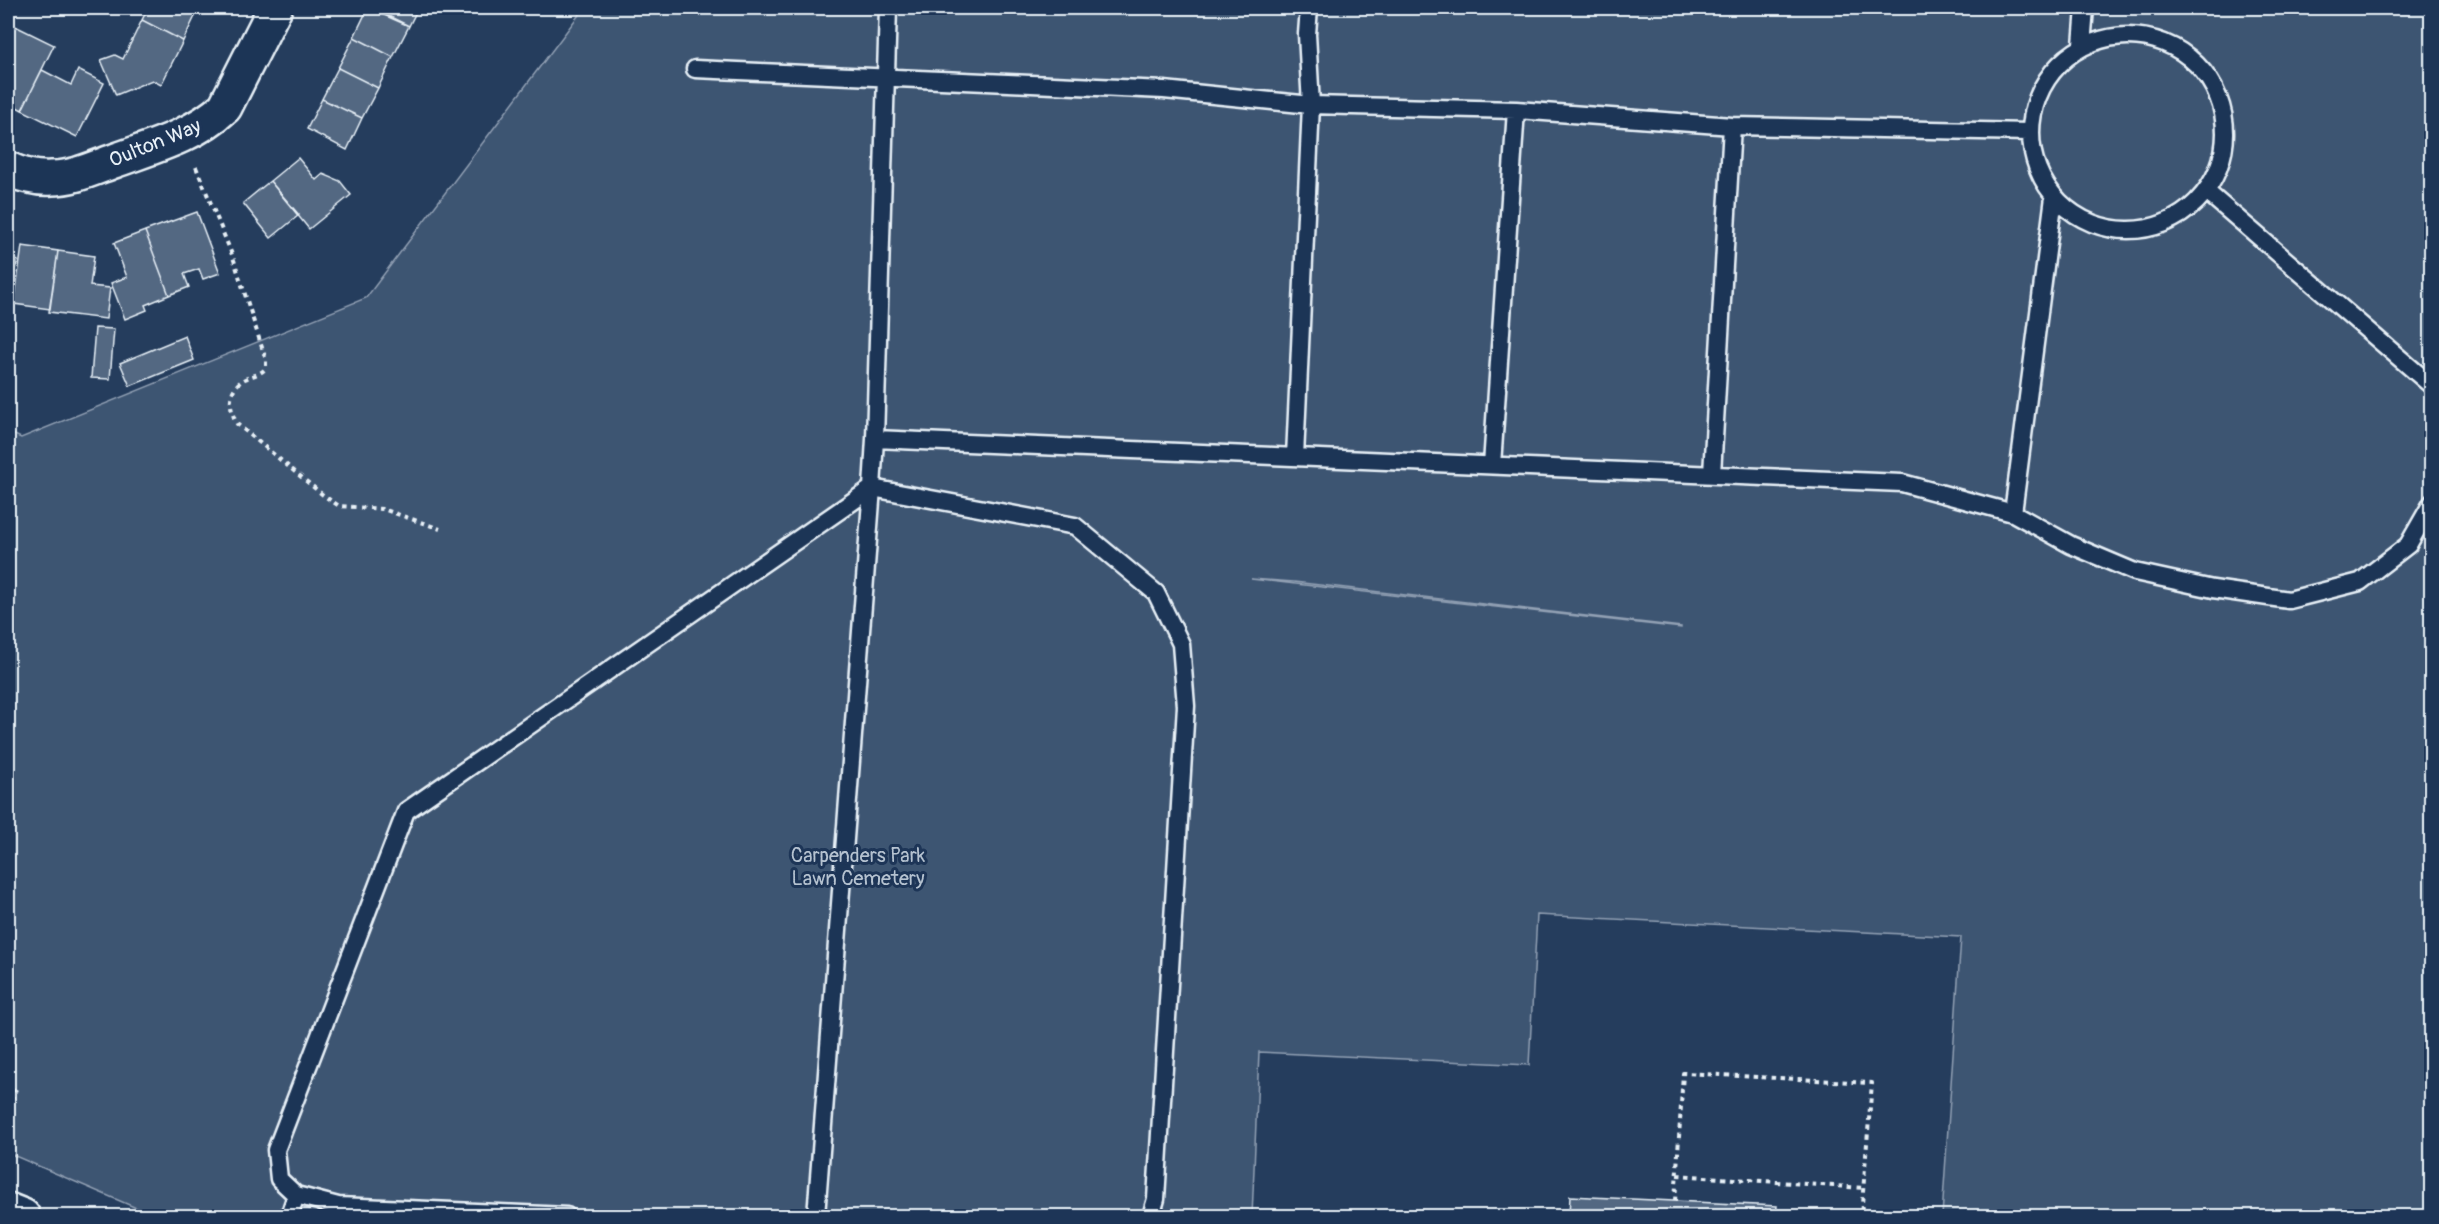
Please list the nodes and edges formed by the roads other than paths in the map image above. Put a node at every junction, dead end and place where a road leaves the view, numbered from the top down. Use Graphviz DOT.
graph roads {
  1 [pos="275,8"];
  2 [pos="888,8"];
  3 [pos="1309,8"];
  4 [pos="2085,8"];
  5 [pos="2082,45"];
  6 [pos="695,69"];
  7 [pos="884,78"];
  8 [pos="1311,105"];
  9 [pos="1516,110"];
  10 [pos="1732,126"];
  11 [pos="2029,132"];
  12 [pos="8,169"];
  13 [pos="2207,192"];
  14 [pos="2054,197"];
  15 [pos="2432,387"];
  16 [pos="875,439"];
  17 [pos="1294,457"];
  18 [pos="1492,465"];
  19 [pos="1712,474"];
  20 [pos="872,489"];
  21 [pos="2432,503"];
  22 [pos="2013,513"];
  23 [pos="296,1195"];
  24 [pos="8,1210"];
  25 [pos="22,1216"];
  26 [pos="289,1216"];
  27 [pos="567,1216"];
  28 [pos="816,1216"];
  29 [pos="1152,1216"];
  1 -- 12 [label="street, Oulton Way"];
  2 -- 7 [label="lane"];
  3 -- 8 [label="lane"];
  4 -- 5 [label="lane"];
  5 -- 11 [label="lane"];
  5 -- 13 [label="lane"];
  6 -- 7 [label="lane"];
  7 -- 8 [label="lane"];
  7 -- 16 [label="lane"];
  8 -- 9 [label="lane"];
  8 -- 17 [label="lane"];
  9 -- 10 [label="lane"];
  9 -- 18 [label="lane"];
  10 -- 11 [label="lane"];
  10 -- 19 [label="lane"];
  11 -- 14 [label="lane"];
  13 -- 14 [label="lane"];
  13 -- 15 [label="lane"];
  14 -- 22 [label="lane"];
  16 -- 17 [label="lane"];
  16 -- 20 [label="lane"];
  17 -- 18 [label="lane"];
  18 -- 19 [label="lane"];
  19 -- 22 [label="lane"];
  20 -- 23 [label="lane"];
  20 -- 28 [label="lane"];
  20 -- 29 [label="lane"];
  21 -- 22 [label="lane"];
  23 -- 26 [label="lane"];
  23 -- 27 [label="lane"];
  24 -- 25 [label="street"];
}
